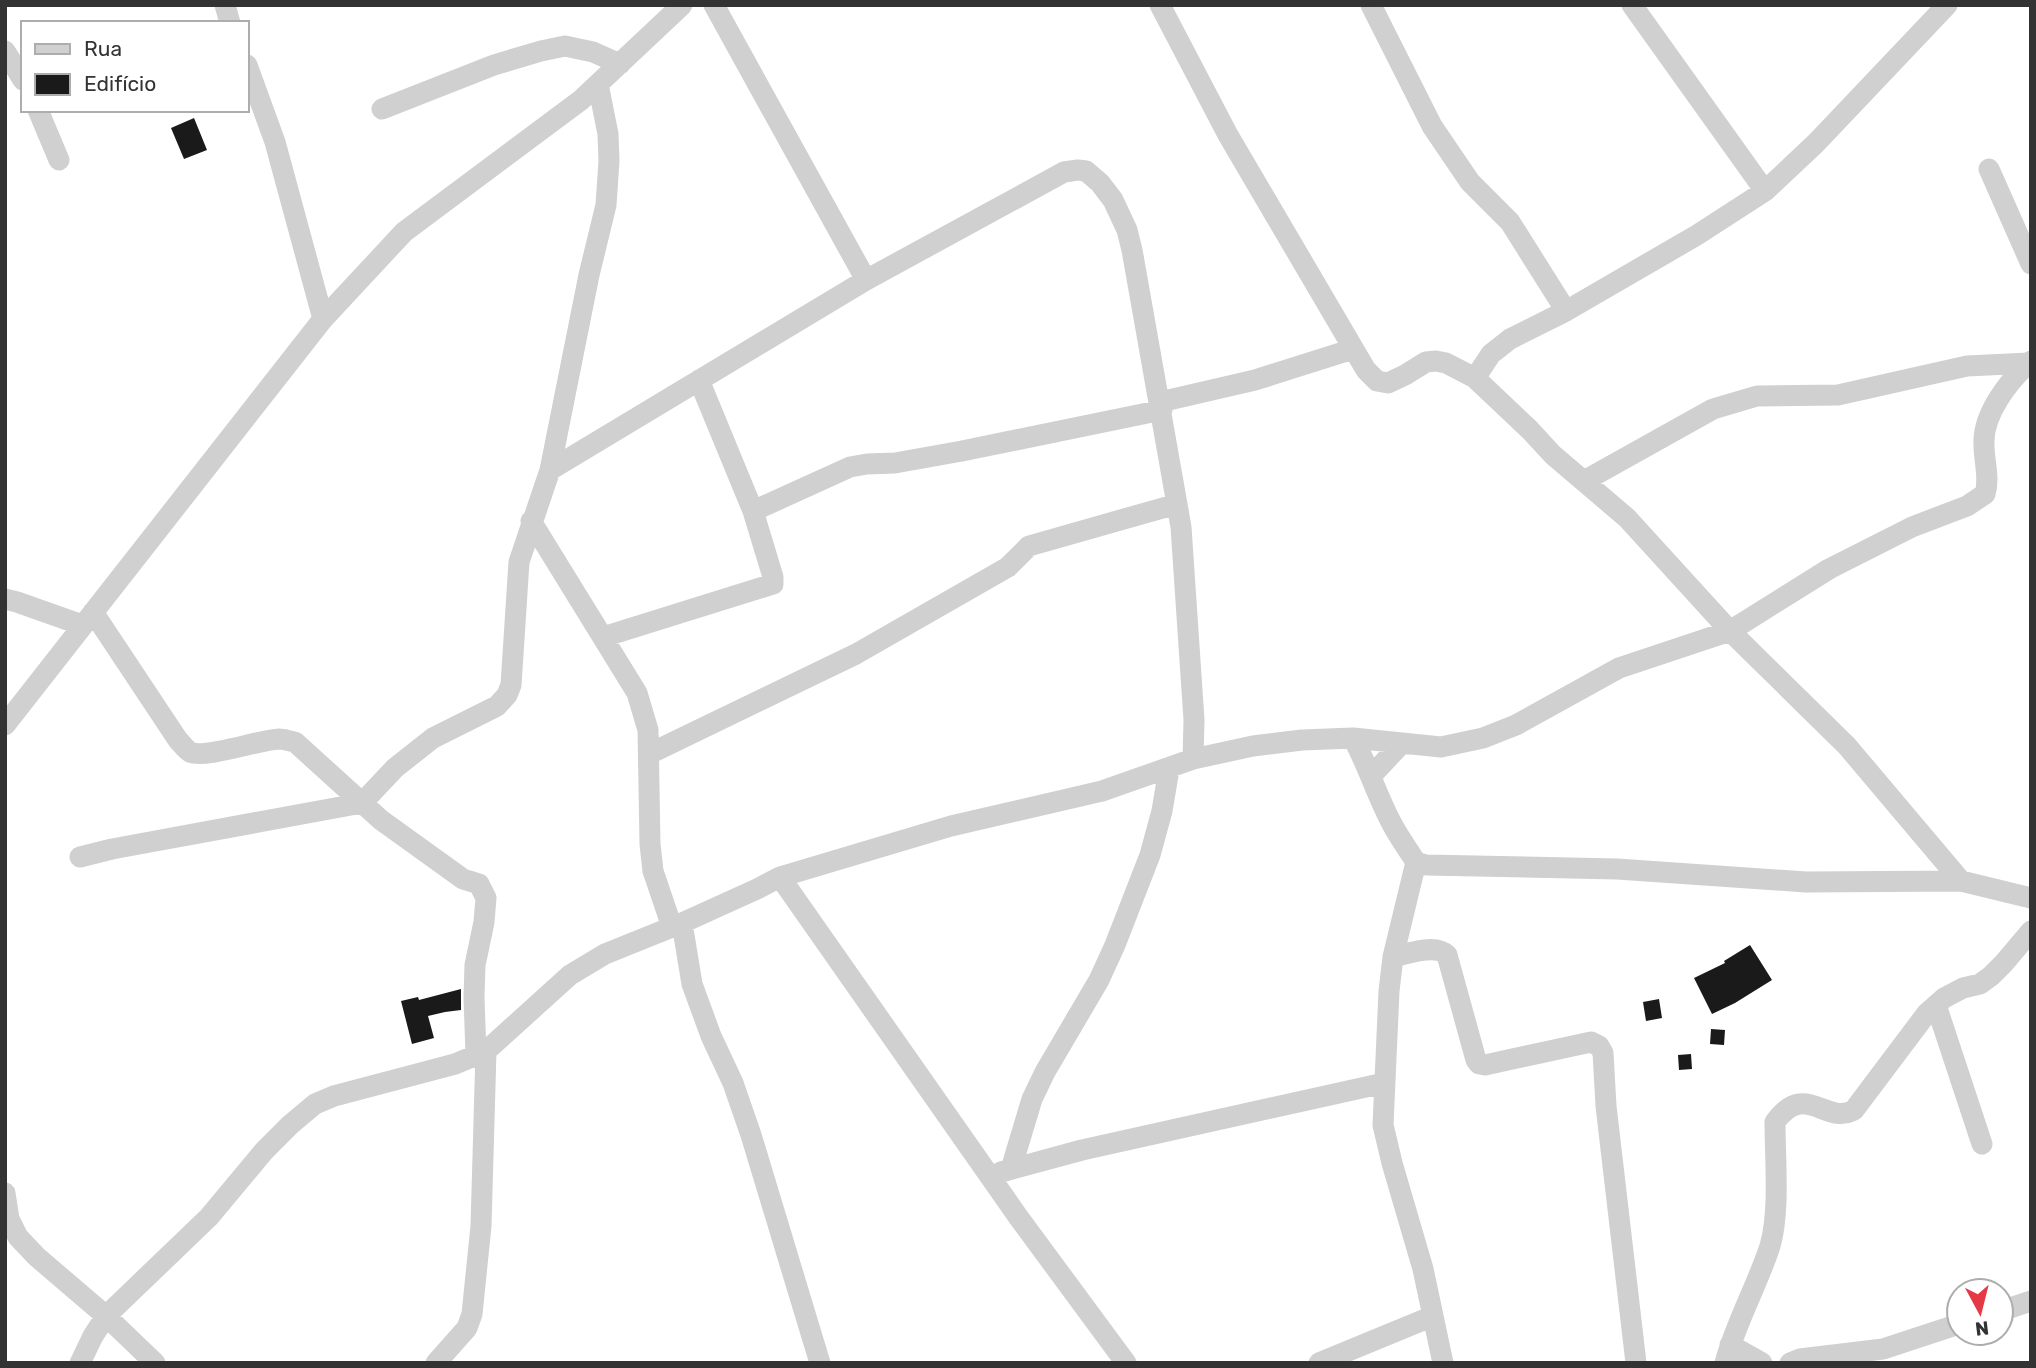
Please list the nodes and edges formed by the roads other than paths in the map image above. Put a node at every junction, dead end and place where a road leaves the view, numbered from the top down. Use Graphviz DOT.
graph roads {
  1 [pos="682,5"];
  2 [pos="714,5"];
  3 [pos="1160,5"];
  4 [pos="1371,5"];
  5 [pos="1632,5"];
  6 [pos="1947,5"];
  7 [pos="5,51"];
  8 [pos="620,64"];
  9 [pos="248,68"];
  10 [pos="21,77"];
  11 [pos="598,84"];
  12 [pos="382,109"];
  13 [pos="39,112"];
  14 [pos="59,160"];
  15 [pos="1989,169"];
  16 [pos="1765,191"];
  17 [pos="2031,264"];
  18 [pos="866,280"];
  19 [pos="1566,312"];
  20 [pos="323,318"];
  21 [pos="1353,349"];
  22 [pos="2030,362"];
  23 [pos="1475,378"];
  24 [pos="699,380"];
  25 [pos="1161,406"];
  26 [pos="550,470"];
  27 [pos="1584,481"];
  28 [pos="1177,504"];
  29 [pos="753,511"];
  30 [pos="531,521"];
  31 [pos="5,599"];
  32 [pos="54,615"];
  33 [pos="87,619"];
  34 [pos="1730,631"];
  35 [pos="603,637"];
  36 [pos="68,644"];
  37 [pos="5,725"];
  38 [pos="1353,738"];
  39 [pos="1402,743"];
  40 [pos="649,754"];
  41 [pos="1193,759"];
  42 [pos="1169,769"];
  43 [pos="1372,775"];
  44 [pos="362,803"];
  45 [pos="80,857"];
  46 [pos="1416,862"];
  47 [pos="780,877"];
  48 [pos="1961,881"];
  49 [pos="2031,898"];
  50 [pos="677,925"];
  51 [pos="2031,930"];
  52 [pos="1393,957"];
  53 [pos="1936,1005"];
  54 [pos="481,1053"];
  55 [pos="1384,1083"];
  56 [pos="1982,1144"];
  57 [pos="1011,1169"];
  58 [pos="988,1175"];
  59 [pos="5,1192"];
  60 [pos="8,1227"];
  61 [pos="106,1315"];
  62 [pos="1433,1316"];
  63 [pos="1945,1329"];
  64 [pos="1728,1354"];
  65 [pos="80,1363"];
  66 [pos="155,1363"];
  67 [pos="436,1363"];
  68 [pos="820,1363"];
  69 [pos="1126,1363"];
  70 [pos="1319,1363"];
  71 [pos="1443,1363"];
  72 [pos="1636,1363"];
  73 [pos="1762,1363"];
  74 [pos="1790,1363"];
  1 -- 8 [label="street"];
  2 -- 18 [label="street"];
  3 -- 21 [label="street"];
  4 -- 19 [label="street"];
  5 -- 16 [label="street"];
  6 -- 16 [label="street"];
  7 -- 10 [label="street"];
  8 -- 11 [label="street"];
  8 -- 12 [label="street"];
  9 -- 20 [label="street"];
  11 -- 20 [label="street"];
  11 -- 26 [label="street"];
  13 -- 14 [label="street"];
  15 -- 17 [label="street"];
  16 -- 19 [label="street"];
  18 -- 24 [label="street"];
  18 -- 25 [label="street"];
  19 -- 23 [label="street"];
  20 -- 33 [label="street"];
  21 -- 23 [label="street"];
  21 -- 25 [label="street"];
  22 -- 27 [label="street"];
  22 -- 34 [label="street"];
  23 -- 27 [label="street"];
  24 -- 26 [label="street"];
  24 -- 29 [label="street"];
  25 -- 28 [label="street"];
  25 -- 29 [label="street"];
  26 -- 30 [label="street"];
  27 -- 34 [label="street"];
  28 -- 40 [label="street"];
  28 -- 41 [label="street"];
  29 -- 35 [label="street"];
  30 -- 35 [label="street"];
  30 -- 44 [label="street"];
  31 -- 32 [label="street"];
  32 -- 33 [label="street"];
  32 -- 36 [label="street"];
  33 -- 36 [label="street"];
  33 -- 44 [label="street"];
  34 -- 39 [label="street"];
  34 -- 48 [label="street"];
  35 -- 40 [label="street"];
  36 -- 37 [label="street"];
  38 -- 39 [label="street"];
  38 -- 41 [label="street"];
  38 -- 43 [label="street"];
  39 -- 43 [label="street"];
  40 -- 50 [label="street"];
  41 -- 42 [label="street"];
  42 -- 47 [label="street"];
  42 -- 57 [label="street"];
  43 -- 46 [label="street"];
  44 -- 45 [label="street"];
  44 -- 54 [label="street"];
  46 -- 48 [label="street"];
  46 -- 52 [label="street"];
  47 -- 50 [label="street"];
  47 -- 58 [label="street"];
  48 -- 49 [label="street"];
  50 -- 54 [label="street"];
  50 -- 68 [label="street"];
  51 -- 53 [label="street"];
  52 -- 55 [label="street"];
  52 -- 72 [label="street"];
  53 -- 56 [label="street"];
  53 -- 64 [label="street"];
  54 -- 61 [label="street"];
  54 -- 67 [label="street"];
  55 -- 57 [label="street"];
  55 -- 62 [label="street"];
  57 -- 58 [label="street"];
  58 -- 69 [label="street"];
  59 -- 60 [label="street"];
  60 -- 61 [label="street"];
  61 -- 65 [label="street"];
  61 -- 66 [label="street"];
  62 -- 70 [label="street"];
  62 -- 71 [label="street"];
  63 -- 74 [label="street"];
  64 -- 73 [label="street"];
}
